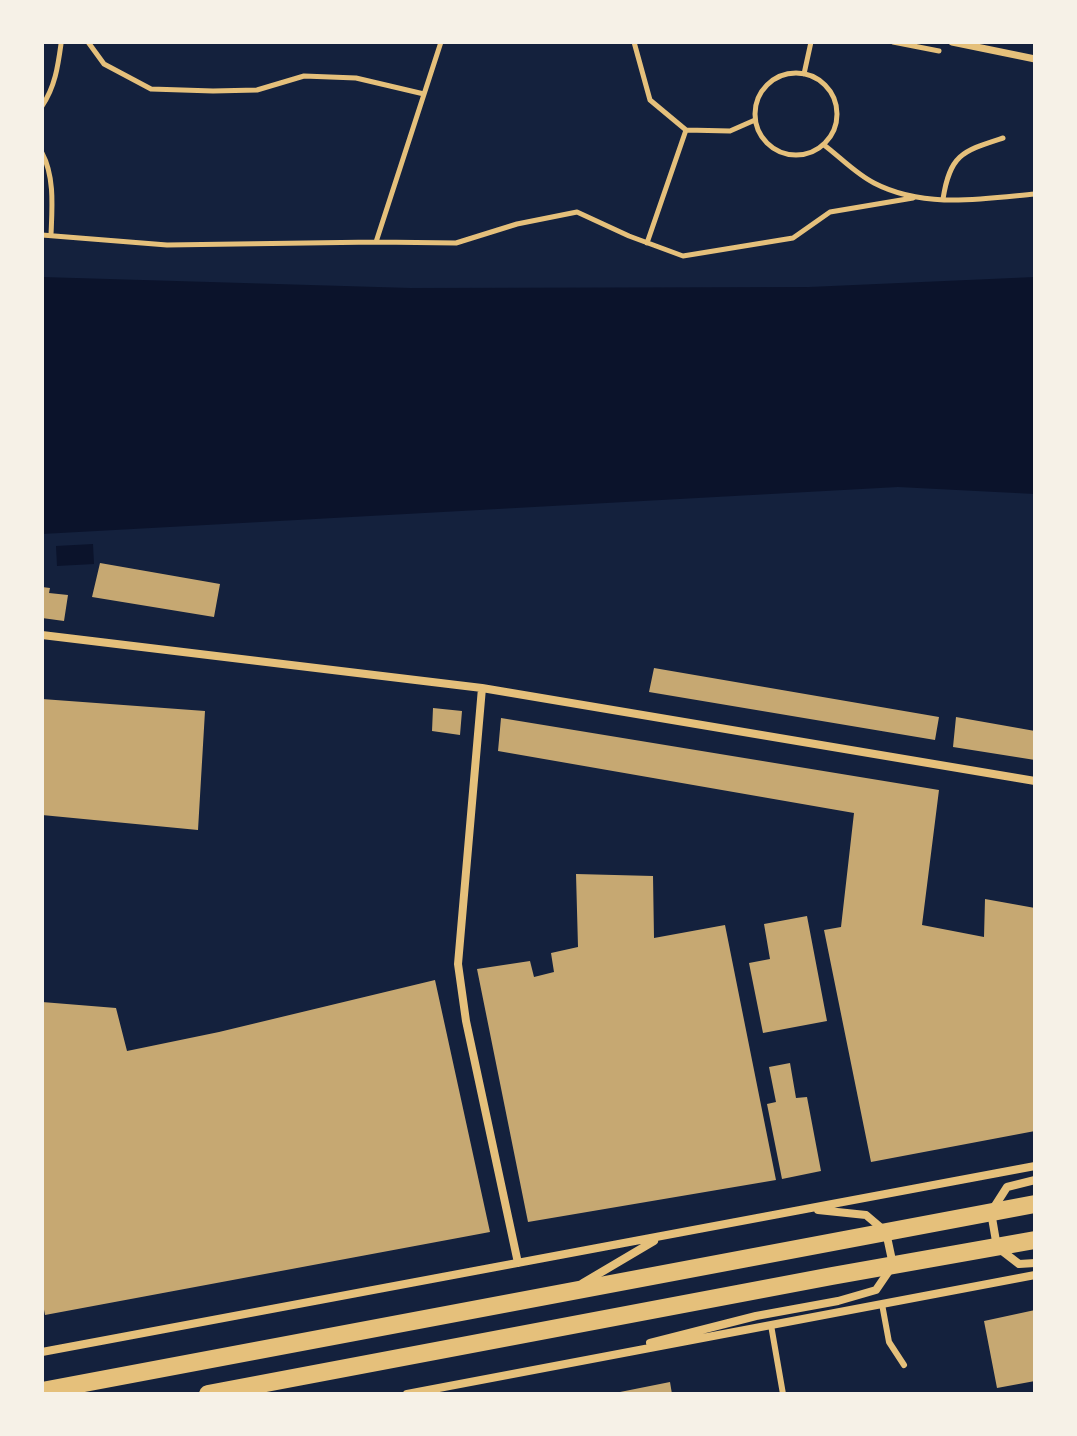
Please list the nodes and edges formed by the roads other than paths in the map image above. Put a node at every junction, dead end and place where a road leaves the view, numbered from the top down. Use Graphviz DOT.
graph roads {
  1 [pos="952,42"];
  2 [pos="1035,59"];
  3 [pos="42,635"];
  4 [pos="482,688"];
  5 [pos="1035,781"];
  6 [pos="1035,1166"];
  7 [pos="1035,1180"];
  8 [pos="1035,1204"];
  9 [pos="809,1209"];
  10 [pos="991,1212"];
  11 [pos="886,1232"];
  12 [pos="661,1236"];
  13 [pos="1035,1240"];
  14 [pos="997,1247"];
  15 [pos="518,1263"];
  16 [pos="1035,1263"];
  17 [pos="893,1265"];
  18 [pos="1035,1275"];
  19 [pos="569,1292"];
  20 [pos="882,1304"];
  21 [pos="771,1325"];
  22 [pos="42,1352"];
  23 [pos="564,1365"];
  24 [pos="904,1365"];
  25 [pos="42,1391"];
  26 [pos="208,1394"];
  27 [pos="407,1394"];
  28 [pos="783,1394"];
  1 -- 2 [label="street"];
  3 -- 4 [label="street"];
  4 -- 5 [label="street"];
  4 -- 15 [label="street"];
  6 -- 9 [label="street"];
  7 -- 10 [label="street"];
  8 -- 10 [label="highway"];
  9 -- 11 [label="street"];
  9 -- 12 [label="street"];
  10 -- 11 [label="highway"];
  10 -- 14 [label="street"];
  11 -- 17 [label="street"];
  11 -- 19 [label="highway"];
  12 -- 15 [label="street"];
  12 -- 19 [label="street"];
  13 -- 14 [label="highway"];
  14 -- 16 [label="street"];
  14 -- 17 [label="highway"];
  15 -- 22 [label="street"];
  17 -- 23 [label="street"];
  17 -- 26 [label="highway"];
  18 -- 20 [label="street"];
  19 -- 25 [label="highway"];
  20 -- 21 [label="street"];
  20 -- 24 [label="lane"];
  21 -- 23 [label="street"];
  21 -- 28 [label="lane"];
  23 -- 27 [label="street"];
}
